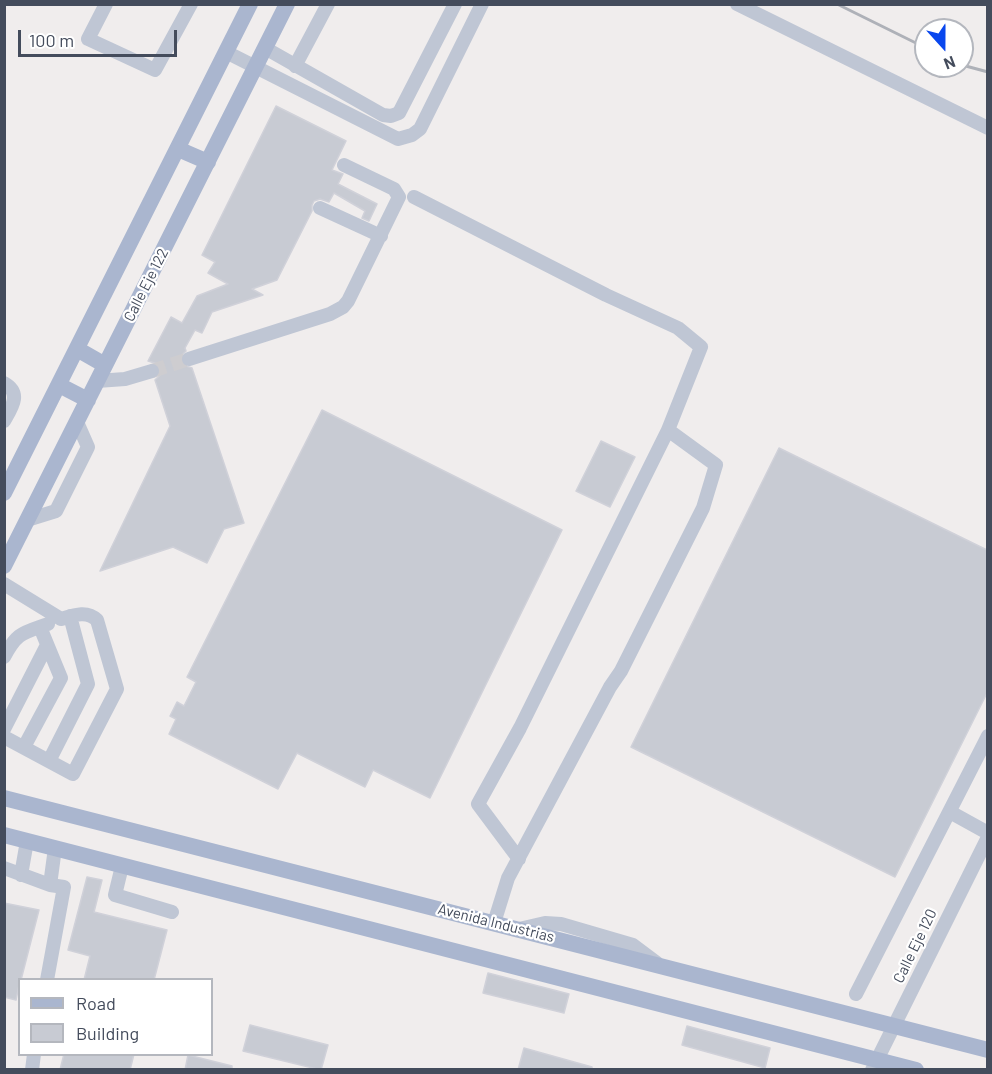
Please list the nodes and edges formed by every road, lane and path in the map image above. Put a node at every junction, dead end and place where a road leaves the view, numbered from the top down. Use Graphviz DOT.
graph roads {
  1 [pos="106,4"];
  2 [pos="191,4"];
  3 [pos="250,4"];
  4 [pos="287,4"];
  5 [pos="328,4"];
  6 [pos="455,4"];
  7 [pos="482,4"];
  8 [pos="737,4"];
  9 [pos="265,48"];
  10 [pos="226,52"];
  11 [pos="295,66"];
  12 [pos="255,67"];
  13 [pos="987,128"];
  14 [pos="177,149"];
  15 [pos="208,162"];
  16 [pos="344,165"];
  17 [pos="414,197"];
  18 [pos="320,208"];
  19 [pos="381,236"];
  20 [pos="77,349"];
  21 [pos="189,359"];
  22 [pos="105,365"];
  23 [pos="152,371"];
  24 [pos="98,381"];
  25 [pos="4,383"];
  26 [pos="59,385"];
  27 [pos="88,399"];
  28 [pos="4,421"];
  29 [pos="668,430"];
  30 [pos="4,493"];
  31 [pos="4,566"];
  32 [pos="4,584"];
  33 [pos="66,618"];
  34 [pos="40,627"];
  35 [pos="47,645"];
  36 [pos="4,657"];
  37 [pos="4,729"];
  38 [pos="987,736"];
  39 [pos="4,737"];
  40 [pos="24,747"];
  41 [pos="49,761"];
  42 [pos="4,798"];
  43 [pos="952,808"];
  44 [pos="987,823"];
  45 [pos="987,835"];
  46 [pos="4,836"];
  47 [pos="27,841"];
  48 [pos="55,848"];
  49 [pos="519,859"];
  50 [pos="122,866"];
  51 [pos="4,868"];
  52 [pos="21,874"];
  53 [pos="50,885"];
  54 [pos="172,912"];
  55 [pos="494,922"];
  56 [pos="47,978"];
  57 [pos="856,994"];
  58 [pos="894,1025"];
  59 [pos="987,1050"];
  60 [pos="874,1064"];
  61 [pos="916,1070"];
  1 -- 2 [label="street"];
  3 -- 10 [label="main road"];
  4 -- 9 [label="main road, Calle Eje 122"];
  5 -- 11 [label="street"];
  6 -- 11 [label="street"];
  7 -- 12 [label="street"];
  8 -- 13 [label="street"];
  9 -- 11 [label="street"];
  9 -- 12 [label="main road, Calle Eje 122"];
  10 -- 12 [label="street"];
  10 -- 14 [label="main road"];
  12 -- 15 [label="main road, Calle Eje 122"];
  14 -- 15 [label="main road"];
  14 -- 20 [label="main road"];
  15 -- 22 [label="main road, Calle Eje 122"];
  16 -- 19 [label="street"];
  17 -- 29 [label="street"];
  18 -- 19 [label="street"];
  19 -- 21 [label="street"];
  20 -- 22 [label="main road"];
  20 -- 26 [label="main road"];
  22 -- 24 [label="main road, Calle Eje 122"];
  23 -- 24 [label="street"];
  24 -- 27 [label="main road, Calle Eje 122"];
  25 -- 28 [label="street"];
  26 -- 27 [label="main road"];
  26 -- 30 [label="main road"];
  27 -- 31 [label="main road, Calle Eje 122"];
  29 -- 49 [label="street"];
  29 -- 49 [label="street"];
  32 -- 33 [label="street"];
  33 -- 34 [label="street"];
  33 -- 41 [label="street"];
  33 -- 41 [label="street"];
  34 -- 35 [label="street"];
  34 -- 36 [label="street"];
  35 -- 37 [label="street"];
  35 -- 40 [label="street"];
  38 -- 43 [label="street"];
  39 -- 40 [label="street"];
  40 -- 41 [label="street"];
  42 -- 55 [label="main road, Avenida Industrias"];
  43 -- 44 [label="street"];
  43 -- 45 [label="street"];
  43 -- 57 [label="street"];
  45 -- 58 [label="street, Calle Eje 120"];
  46 -- 47 [label="main road"];
  47 -- 48 [label="main road"];
  47 -- 52 [label="street"];
  48 -- 50 [label="main road"];
  48 -- 53 [label="street"];
  49 -- 55 [label="street"];
  50 -- 54 [label="street"];
  50 -- 60 [label="main road"];
  51 -- 52 [label="street"];
  52 -- 53 [label="street"];
  53 -- 56 [label="street"];
  55 -- 58 [label="main road, Avenida Industrias"];
  58 -- 59 [label="main road, Avenida Industrias"];
  58 -- 60 [label="street, Calle Eje 120"];
  60 -- 61 [label="main road"];
}
